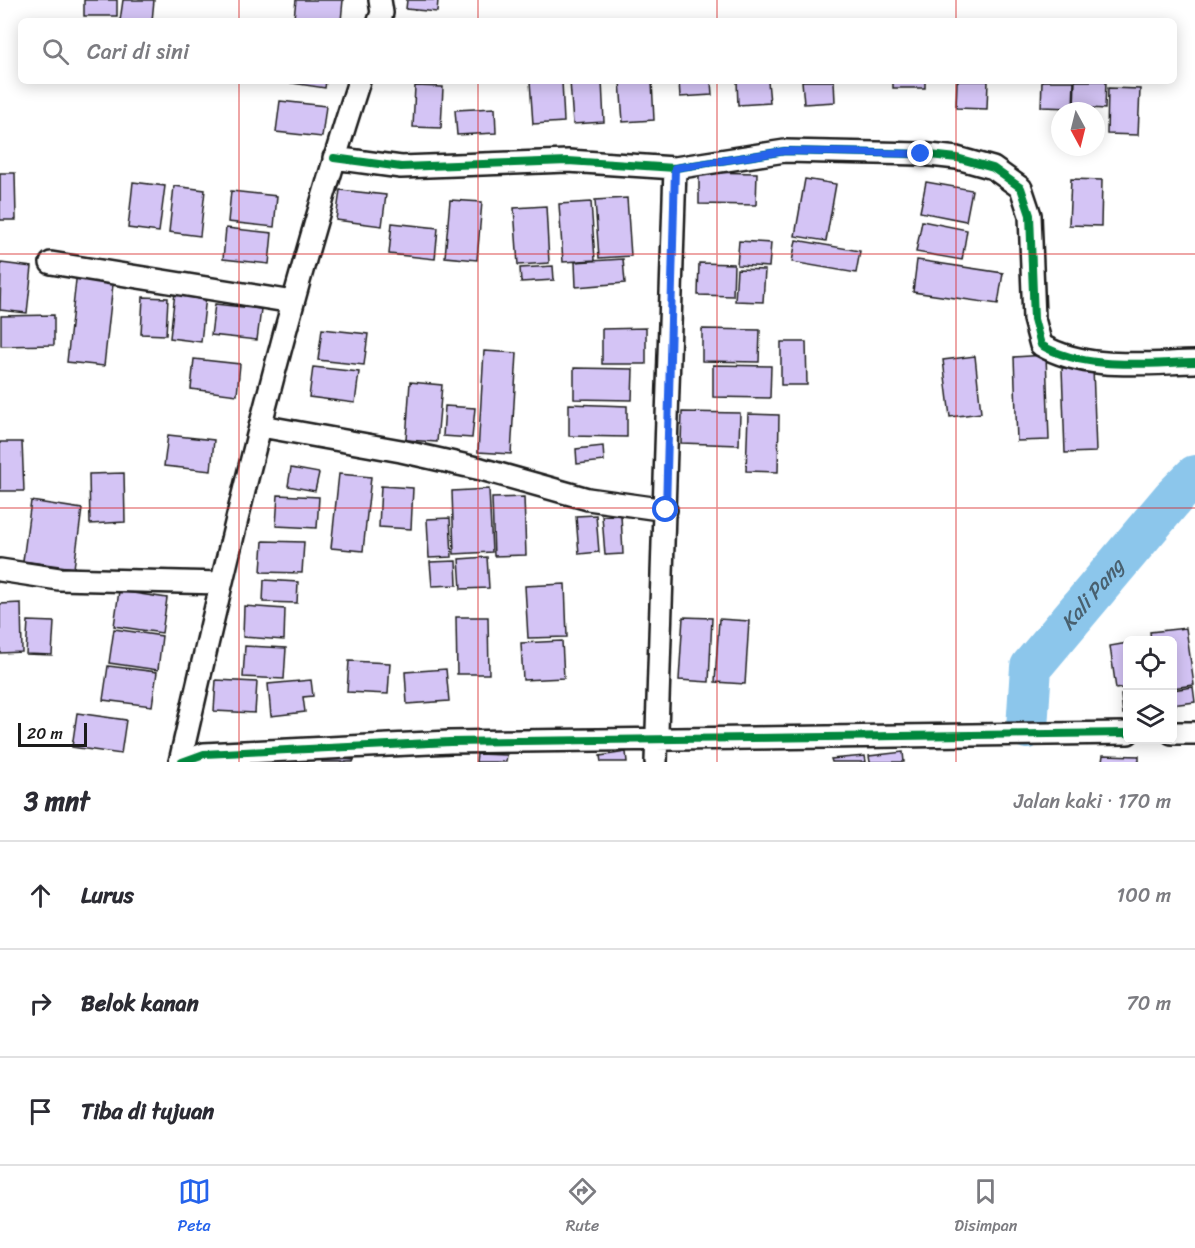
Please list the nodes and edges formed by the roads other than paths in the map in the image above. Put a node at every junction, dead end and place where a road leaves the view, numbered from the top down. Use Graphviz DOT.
graph roads {
  1 [pos="380,0"];
  2 [pos="380,18"];
  3 [pos="358,84"];
  4 [pos="334,158"];
  5 [pos="675,168"];
  6 [pos="51,263"];
  7 [pos="293,302"];
  8 [pos="1195,362"];
  9 [pos="261,426"];
  10 [pos="666,510"];
  11 [pos="0,570"];
  12 [pos="221,583"];
  13 [pos="1177,733"];
  14 [pos="1195,733"];
  15 [pos="1123,734"];
  16 [pos="658,740"];
  17 [pos="181,762"];
  18 [pos="656,762"];
  1 -- 2 [label="street"];
  3 -- 4 [label="street"];
  4 -- 5 [label="street"];
  4 -- 7 [label="street"];
  5 -- 8 [label="street"];
  5 -- 10 [label="street"];
  6 -- 7 [label="street"];
  7 -- 9 [label="street"];
  9 -- 10 [label="street"];
  9 -- 12 [label="street"];
  10 -- 16 [label="street"];
  11 -- 12 [label="street"];
  12 -- 17 [label="street"];
  13 -- 14 [label="street"];
  15 -- 16 [label="street"];
  16 -- 17 [label="street"];
  16 -- 18 [label="street"];
}
